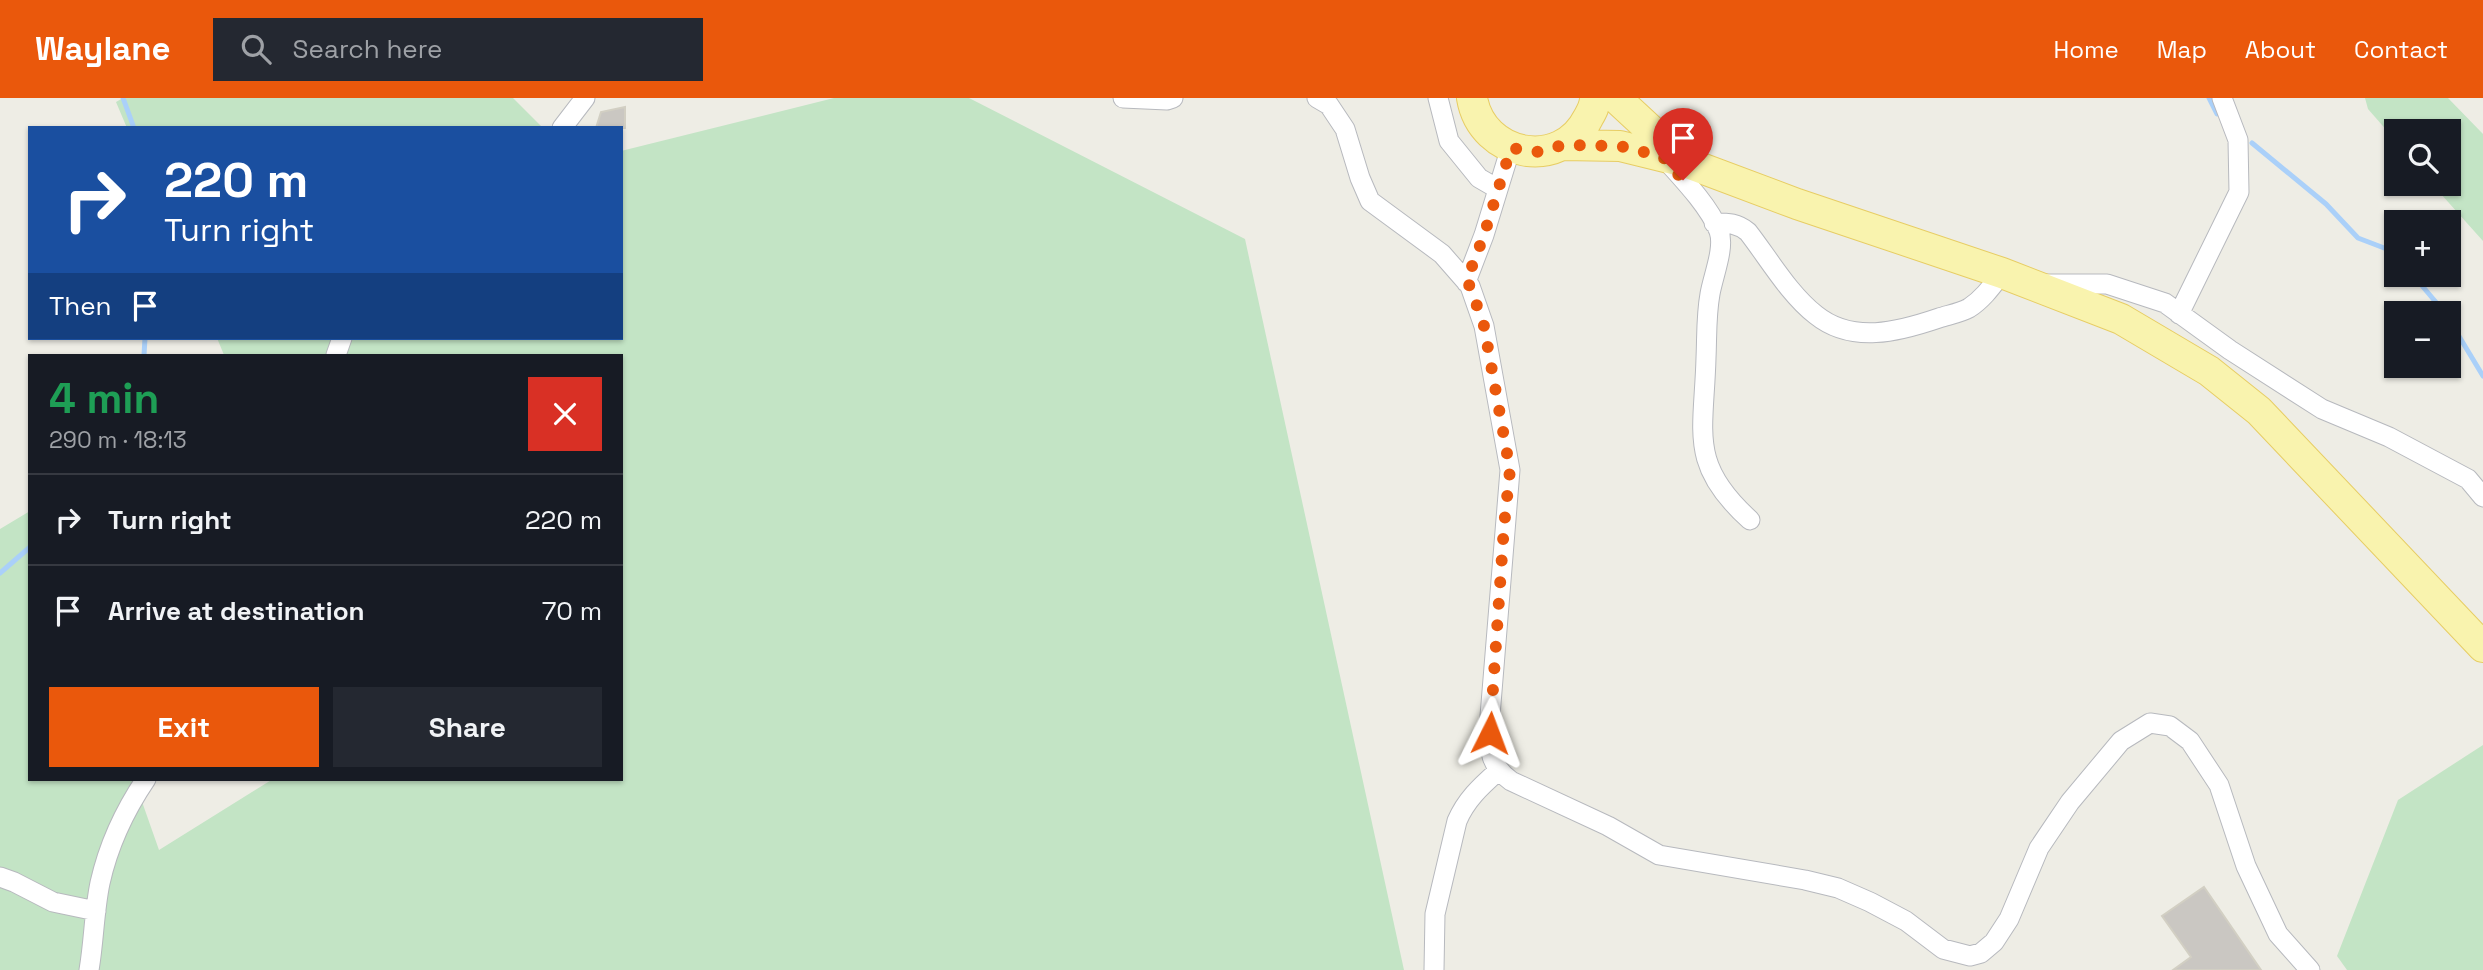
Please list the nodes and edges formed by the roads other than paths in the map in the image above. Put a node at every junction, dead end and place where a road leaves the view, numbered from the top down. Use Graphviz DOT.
graph roads {
  1 [pos="585,98"];
  2 [pos="1123,98"];
  3 [pos="1173,98"];
  4 [pos="1317,98"];
  5 [pos="1438,98"];
  6 [pos="1472,98"];
  7 [pos="1595,98"];
  8 [pos="1616,98"];
  9 [pos="2222,98"];
  10 [pos="564,126"];
  11 [pos="1563,145"];
  12 [pos="1511,148"];
  13 [pos="1674,159"];
  14 [pos="1497,189"];
  15 [pos="1714,223"];
  16 [pos="2002,273"];
  17 [pos="1466,282"];
  18 [pos="2034,284"];
  19 [pos="2179,313"];
  20 [pos="2483,497"];
  21 [pos="1750,520"];
  22 [pos="2483,647"];
  23 [pos="1498,772"];
  24 [pos="145,781"];
  25 [pos="0,877"];
  26 [pos="96,911"];
  27 [pos="89,970"];
  28 [pos="1433,970"];
  29 [pos="2310,970"];
  1 -- 10 [label="street"];
  2 -- 3 [label="street"];
  4 -- 17 [label="street"];
  5 -- 14 [label="street"];
  6 -- 12 [label="main road"];
  7 -- 11 [label="main road"];
  8 -- 13 [label="main road"];
  9 -- 19 [label="street"];
  11 -- 12 [label="main road"];
  11 -- 13 [label="main road"];
  12 -- 14 [label="street"];
  13 -- 15 [label="street"];
  13 -- 16 [label="main road"];
  14 -- 17 [label="street"];
  15 -- 16 [label="street"];
  15 -- 21 [label="street"];
  16 -- 18 [label="main road"];
  17 -- 23 [label="street"];
  18 -- 19 [label="street"];
  18 -- 22 [label="main road"];
  19 -- 20 [label="street"];
  23 -- 28 [label="street"];
  23 -- 29 [label="street"];
  24 -- 26 [label="street"];
  25 -- 26 [label="street"];
  26 -- 27 [label="street"];
}
